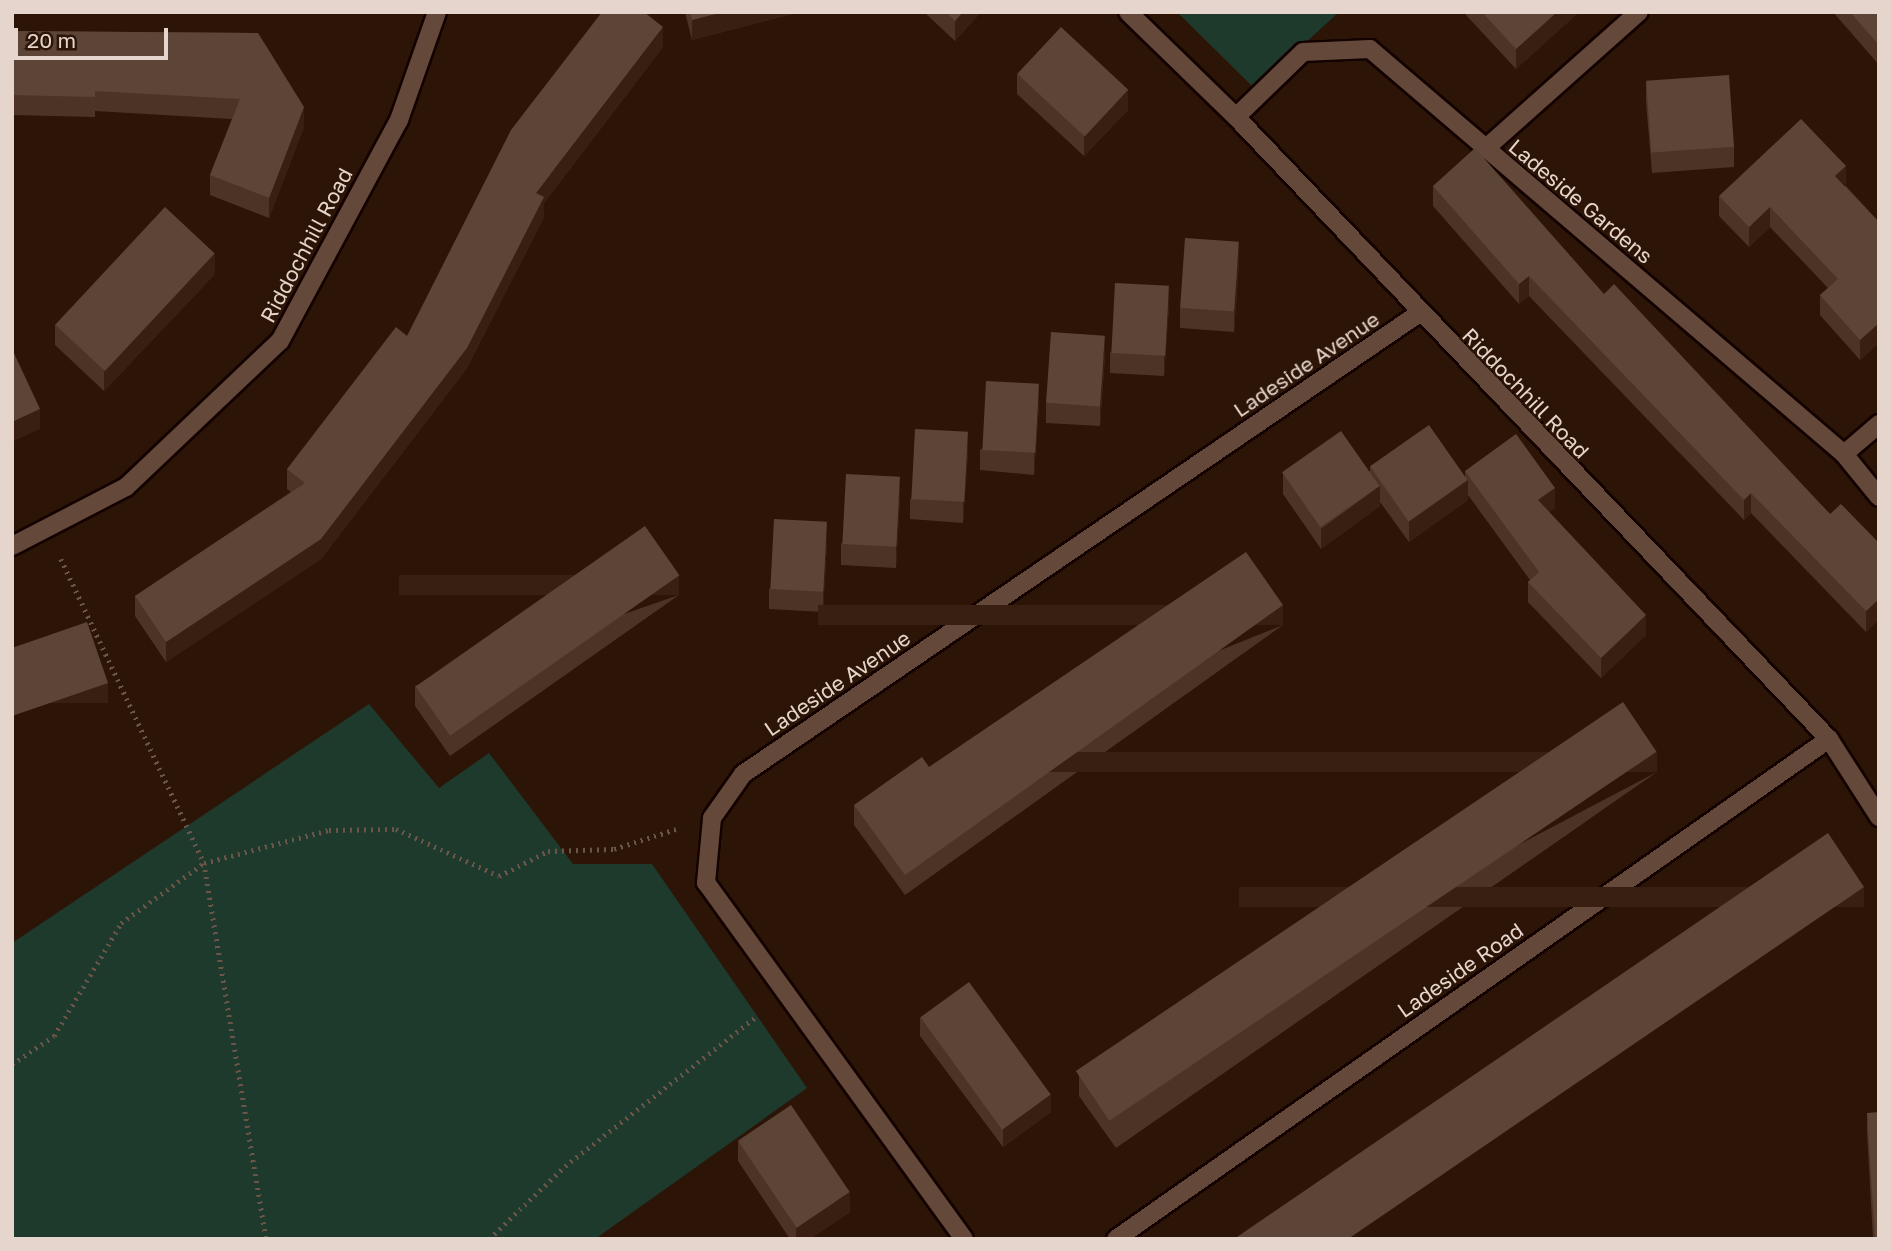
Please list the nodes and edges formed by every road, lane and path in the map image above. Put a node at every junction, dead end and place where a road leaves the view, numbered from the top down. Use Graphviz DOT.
graph roads {
  1 [pos="437,12"];
  2 [pos="1128,12"];
  3 [pos="1639,12"];
  4 [pos="1236,117"];
  5 [pos="1485,149"];
  6 [pos="1418,314"];
  7 [pos="1879,424"];
  8 [pos="1844,454"];
  9 [pos="1879,497"];
  10 [pos="46,528"];
  11 [pos="12,546"];
  12 [pos="1829,740"];
  13 [pos="1879,817"];
  14 [pos="712,818"];
  15 [pos="204,863"];
  16 [pos="788,992"];
  17 [pos="12,1064"];
  18 [pos="266,1239"];
  19 [pos="489,1239"];
  20 [pos="964,1239"];
  21 [pos="1116,1239"];
  1 -- 10 [label="street, Riddochhill Road"];
  2 -- 4 [label="street, Riddochhill Road"];
  3 -- 5 [label="street"];
  4 -- 5 [label="street, Ladeside Gardens"];
  4 -- 6 [label="street, Riddochhill Road"];
  5 -- 8 [label="street, Ladeside Gardens"];
  6 -- 12 [label="street, Riddochhill Road"];
  6 -- 14 [label="street, Ladeside Avenue"];
  7 -- 8 [label="street"];
  8 -- 9 [label="street, Ladeside Gardens"];
  10 -- 11 [label="street, Riddochhill Road"];
  10 -- 15 [label="path"];
  12 -- 13 [label="street, Riddochhill Road"];
  12 -- 21 [label="street, Ladeside Road"];
  14 -- 15 [label="path"];
  14 -- 16 [label="street, Ladeside Avenue"];
  15 -- 17 [label="path"];
  15 -- 18 [label="path"];
  16 -- 19 [label="path"];
  16 -- 20 [label="street, Ladeside Avenue"];
}
